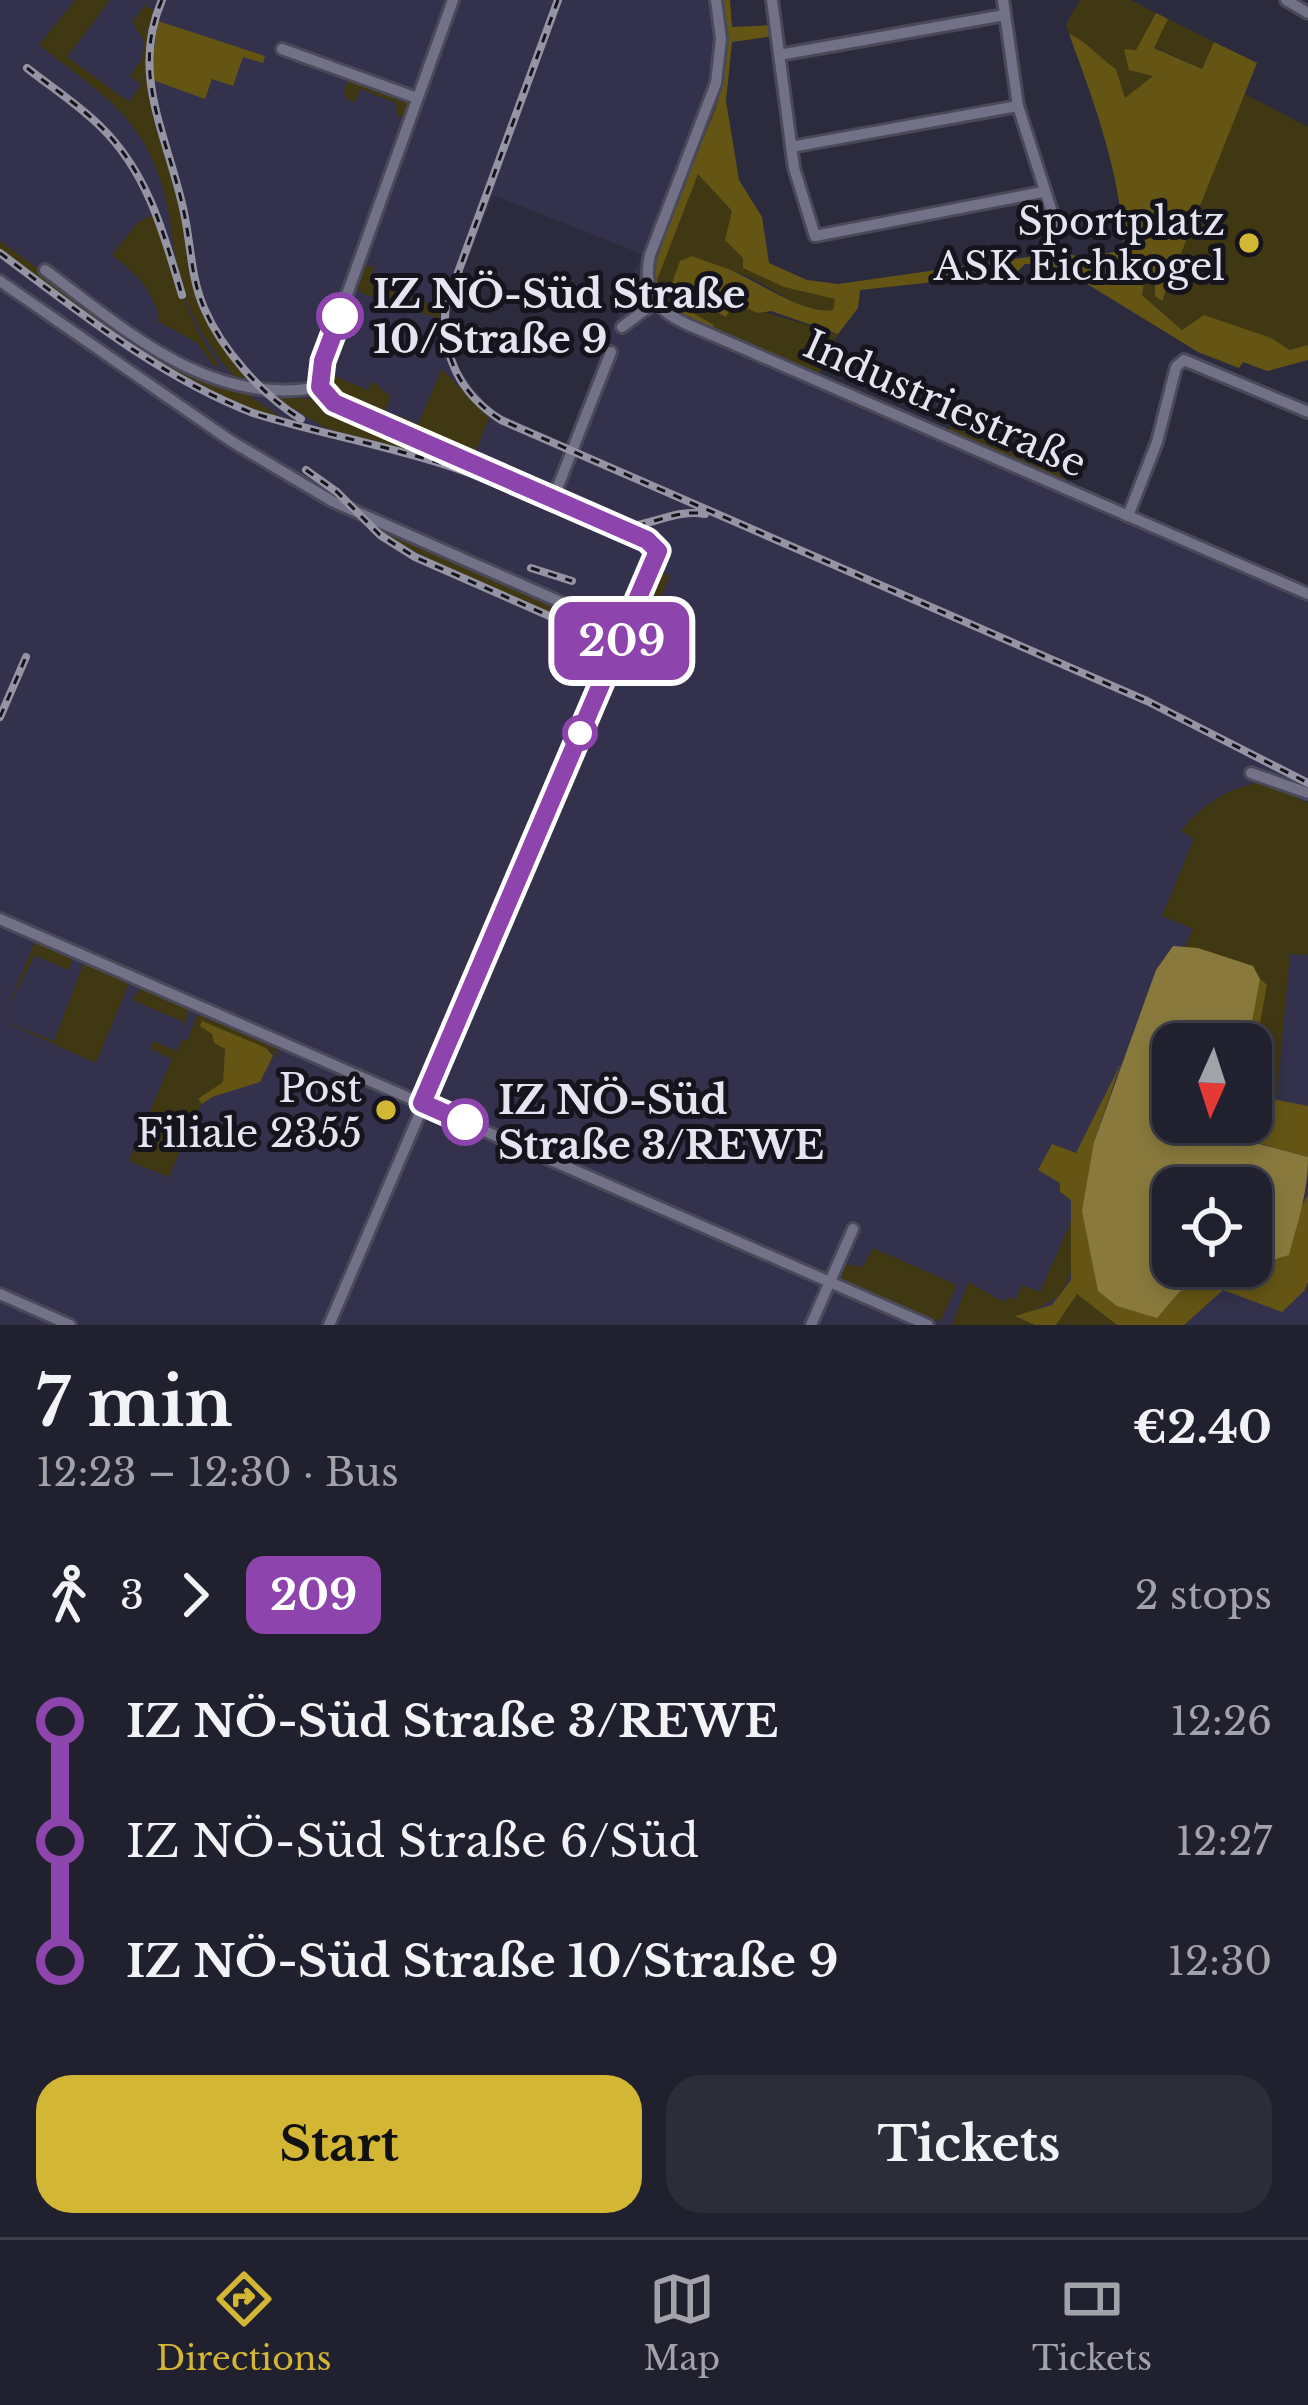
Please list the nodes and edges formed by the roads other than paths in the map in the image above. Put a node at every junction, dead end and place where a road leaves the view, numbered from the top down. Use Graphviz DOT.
graph roads {
  1 [pos="453,0"];
  2 [pos="716,0"];
  3 [pos="772,0"];
  4 [pos="1003,0"];
  5 [pos="1286,0"];
  6 [pos="1308,14"];
  7 [pos="1005,15"];
  8 [pos="282,49"];
  9 [pos="779,55"];
  10 [pos="418,98"];
  11 [pos="1018,106"];
  12 [pos="791,146"];
  13 [pos="1043,192"];
  14 [pos="1058,231"];
  15 [pos="45,270"];
  16 [pos="0,281"];
  17 [pos="654,303"];
  18 [pos="622,327"];
  19 [pos="611,352"];
  20 [pos="322,391"];
  21 [pos="1308,412"];
  22 [pos="553,499"];
  23 [pos="1128,516"];
  24 [pos="1308,593"];
  25 [pos="626,631"];
  26 [pos="1251,773"];
  27 [pos="1308,793"];
  28 [pos="0,919"];
  29 [pos="422,1103"];
  30 [pos="853,1229"];
  31 [pos="830,1282"];
  32 [pos="0,1294"];
  33 [pos="70,1325"];
  34 [pos="329,1325"];
  35 [pos="811,1325"];
  36 [pos="928,1325"];
  1 -- 10 [label="street"];
  2 -- 17 [label="street"];
  3 -- 9 [label="street"];
  4 -- 7 [label="street"];
  5 -- 6 [label="street"];
  7 -- 9 [label="street"];
  7 -- 11 [label="street"];
  8 -- 10 [label="street"];
  9 -- 12 [label="street"];
  10 -- 20 [label="street"];
  11 -- 12 [label="street"];
  11 -- 13 [label="street"];
  12 -- 13 [label="street"];
  13 -- 14 [label="street"];
  15 -- 20 [label="street"];
  16 -- 25 [label="street"];
  17 -- 18 [label="street"];
  17 -- 23 [label="street, Industriestraße"];
  19 -- 22 [label="street"];
  20 -- 22 [label="street"];
  21 -- 23 [label="street"];
  22 -- 25 [label="street"];
  23 -- 24 [label="street, Industriestraße"];
  25 -- 29 [label="street"];
  26 -- 27 [label="street"];
  28 -- 29 [label="street"];
  29 -- 31 [label="street"];
  29 -- 34 [label="street"];
  30 -- 31 [label="street"];
  31 -- 35 [label="street"];
  31 -- 36 [label="street"];
  32 -- 33 [label="street"];
}
